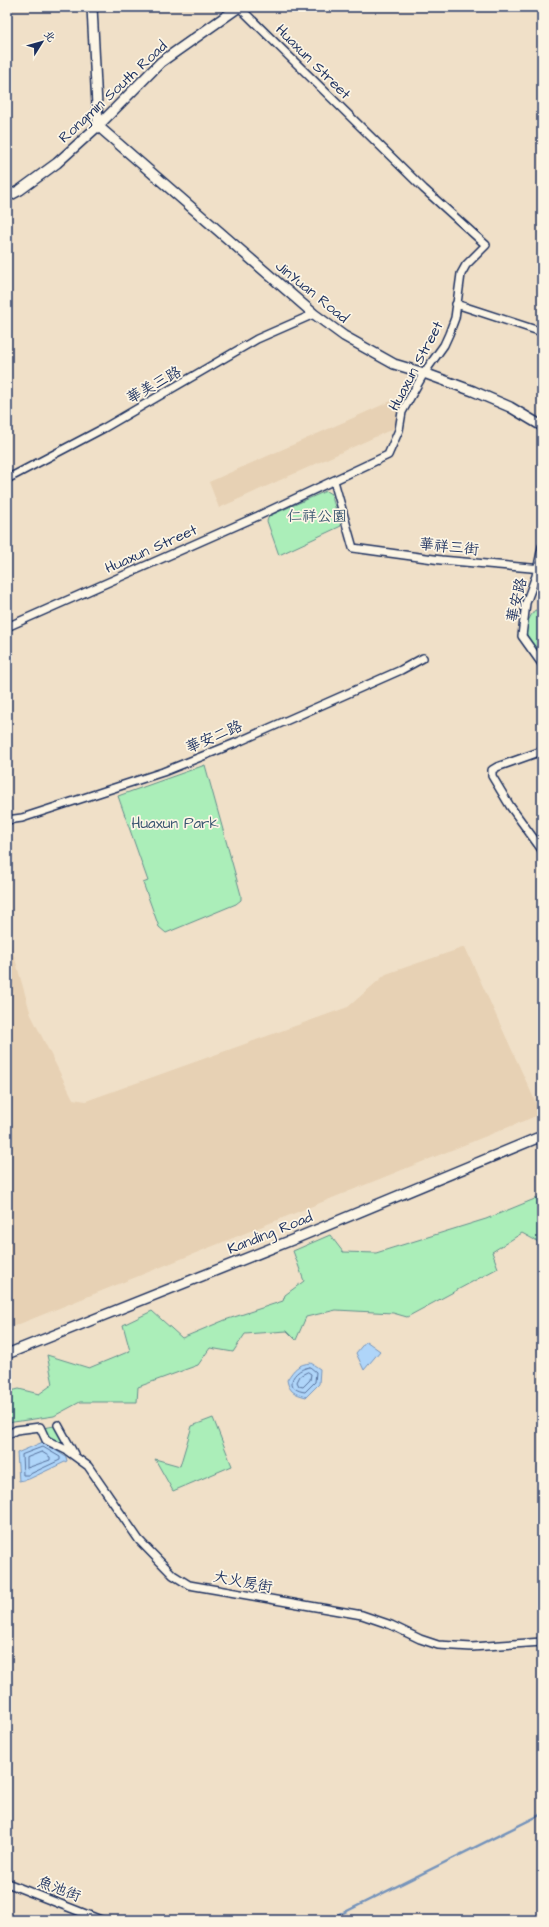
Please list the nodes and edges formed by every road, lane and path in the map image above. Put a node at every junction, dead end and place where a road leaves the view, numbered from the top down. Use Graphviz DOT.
graph roads {
  1 [pos="92,7"];
  2 [pos="239,7"];
  3 [pos="98,126"];
  4 [pos="7,197"];
  5 [pos="456,304"];
  6 [pos="314,314"];
  7 [pos="542,332"];
  8 [pos="424,373"];
  9 [pos="542,426"];
  10 [pos="7,478"];
  11 [pos="334,481"];
  12 [pos="542,547"];
  13 [pos="539,569"];
  14 [pos="7,627"];
  15 [pos="423,658"];
  16 [pos="542,664"];
  17 [pos="542,751"];
  18 [pos="7,820"];
  19 [pos="542,850"];
  20 [pos="542,1136"];
  21 [pos="7,1354"];
  22 [pos="58,1424"];
  23 [pos="7,1435"];
  24 [pos="75,1456"];
  25 [pos="542,1642"];
  26 [pos="7,1883"];
  27 [pos="101,1920"];
  1 -- 3 [label="street"];
  2 -- 3 [label="street, Rongmin South Road"];
  2 -- 5 [label="street, Huaxun Street"];
  3 -- 4 [label="street, Rongmin South Road"];
  3 -- 6 [label="street, JinYuan Road"];
  5 -- 7 [label="street"];
  5 -- 8 [label="street, Huaxun Street"];
  6 -- 8 [label="street, JinYuan Road"];
  6 -- 10 [label="street, 華美三路"];
  8 -- 9 [label="street, JinYuan Road"];
  8 -- 11 [label="street, Huaxun Street"];
  11 -- 13 [label="street, 華祥三街"];
  11 -- 14 [label="street, Huaxun Street"];
  12 -- 13 [label="street, 華安路"];
  13 -- 16 [label="street, 華安路"];
  15 -- 18 [label="street, 華安二路"];
  17 -- 19 [label="street"];
  20 -- 21 [label="street, Kanding Road"];
  22 -- 24 [label="street"];
  23 -- 24 [label="street, 大火房街"];
  24 -- 25 [label="street, 大火房街"];
  26 -- 27 [label="street, 魚池街"];
}
